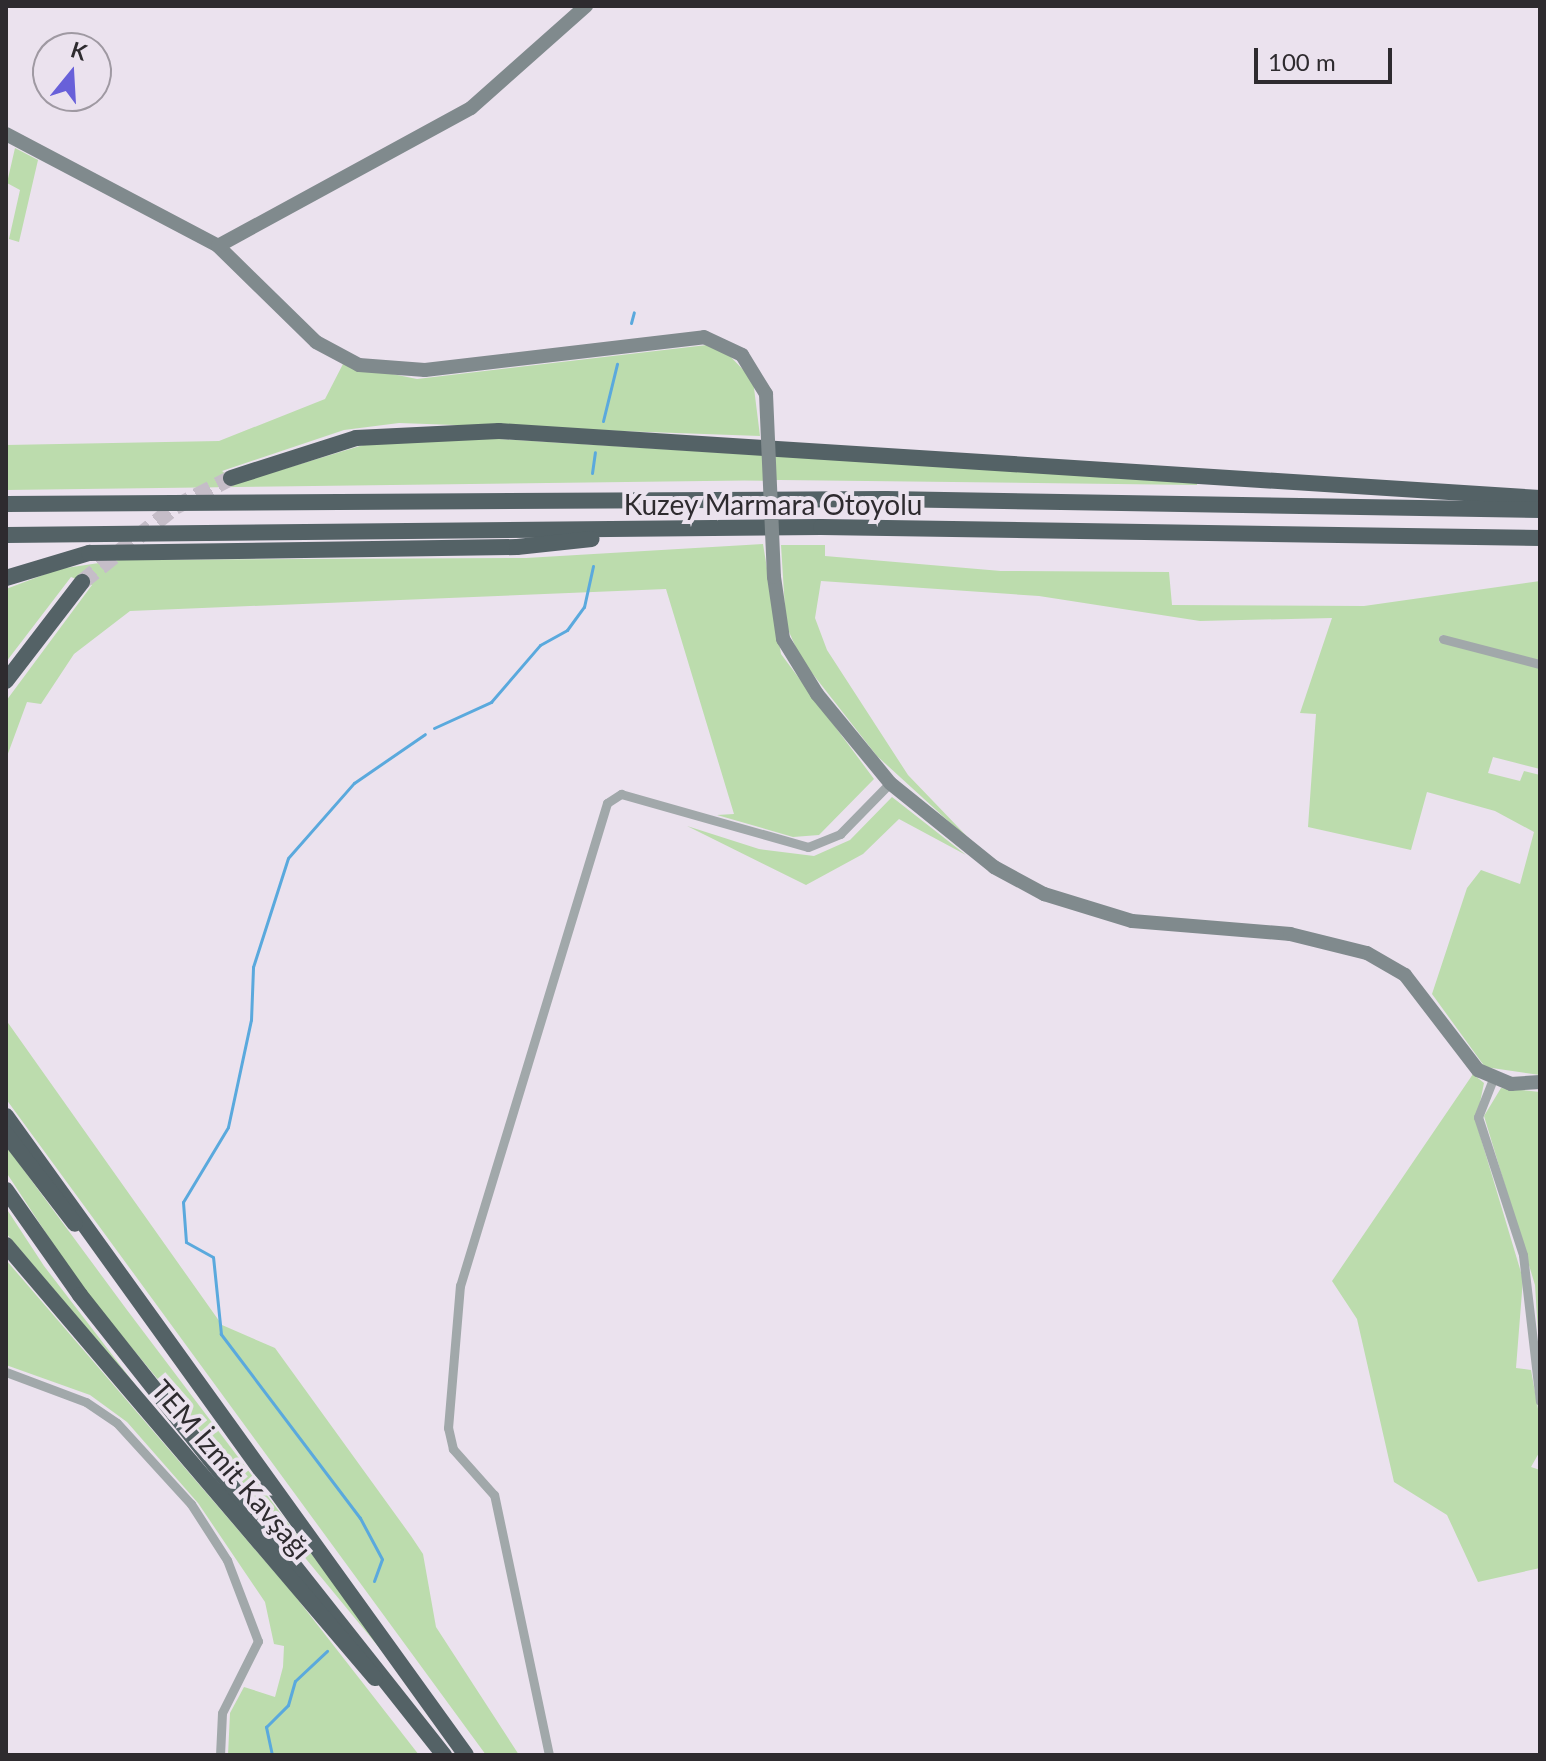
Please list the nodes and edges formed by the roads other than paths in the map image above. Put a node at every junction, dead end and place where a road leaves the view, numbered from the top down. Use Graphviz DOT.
graph roads {
  1 [pos="586,6"];
  2 [pos="6,134"];
  3 [pos="218,246"];
  4 [pos="231,478"];
  5 [pos="1540,498"];
  6 [pos="6,504"];
  7 [pos="1540,510"];
  8 [pos="676,529"];
  9 [pos="6,535"];
  10 [pos="1540,538"];
  11 [pos="6,578"];
  12 [pos="82,582"];
  13 [pos="1443,639"];
  14 [pos="1540,664"];
  15 [pos="7,679"];
  16 [pos="890,783"];
  17 [pos="1493,1079"];
  18 [pos="1540,1082"];
  19 [pos="6,1116"];
  20 [pos="6,1134"];
  21 [pos="6,1190"];
  22 [pos="6,1245"];
  23 [pos="143,1315"];
  24 [pos="6,1372"];
  25 [pos="1540,1401"];
  26 [pos="422,1723"];
  27 [pos="220,1755"];
  28 [pos="444,1755"];
  29 [pos="466,1755"];
  30 [pos="549,1755"];
  1 -- 3 [label="street"];
  2 -- 3 [label="street"];
  3 -- 16 [label="street, bridge"];
  4 -- 5 [label="highway"];
  6 -- 7 [label="highway, Kuzey Marmara Otoyolu"];
  8 -- 9 [label="highway, Kuzey Marmara Otoyolu"];
  8 -- 10 [label="highway, Kuzey Marmara Otoyolu"];
  8 -- 11 [label="highway"];
  12 -- 15 [label="highway"];
  13 -- 14 [label="street"];
  16 -- 17 [label="street"];
  16 -- 30 [label="street"];
  17 -- 18 [label="street"];
  17 -- 25 [label="street"];
  19 -- 23 [label="highway"];
  20 -- 23 [label="highway"];
  21 -- 26 [label="highway"];
  22 -- 26 [label="highway, TEM İzmit Kavşağı"];
  23 -- 29 [label="highway"];
  24 -- 27 [label="street"];
  26 -- 28 [label="highway"];
}
